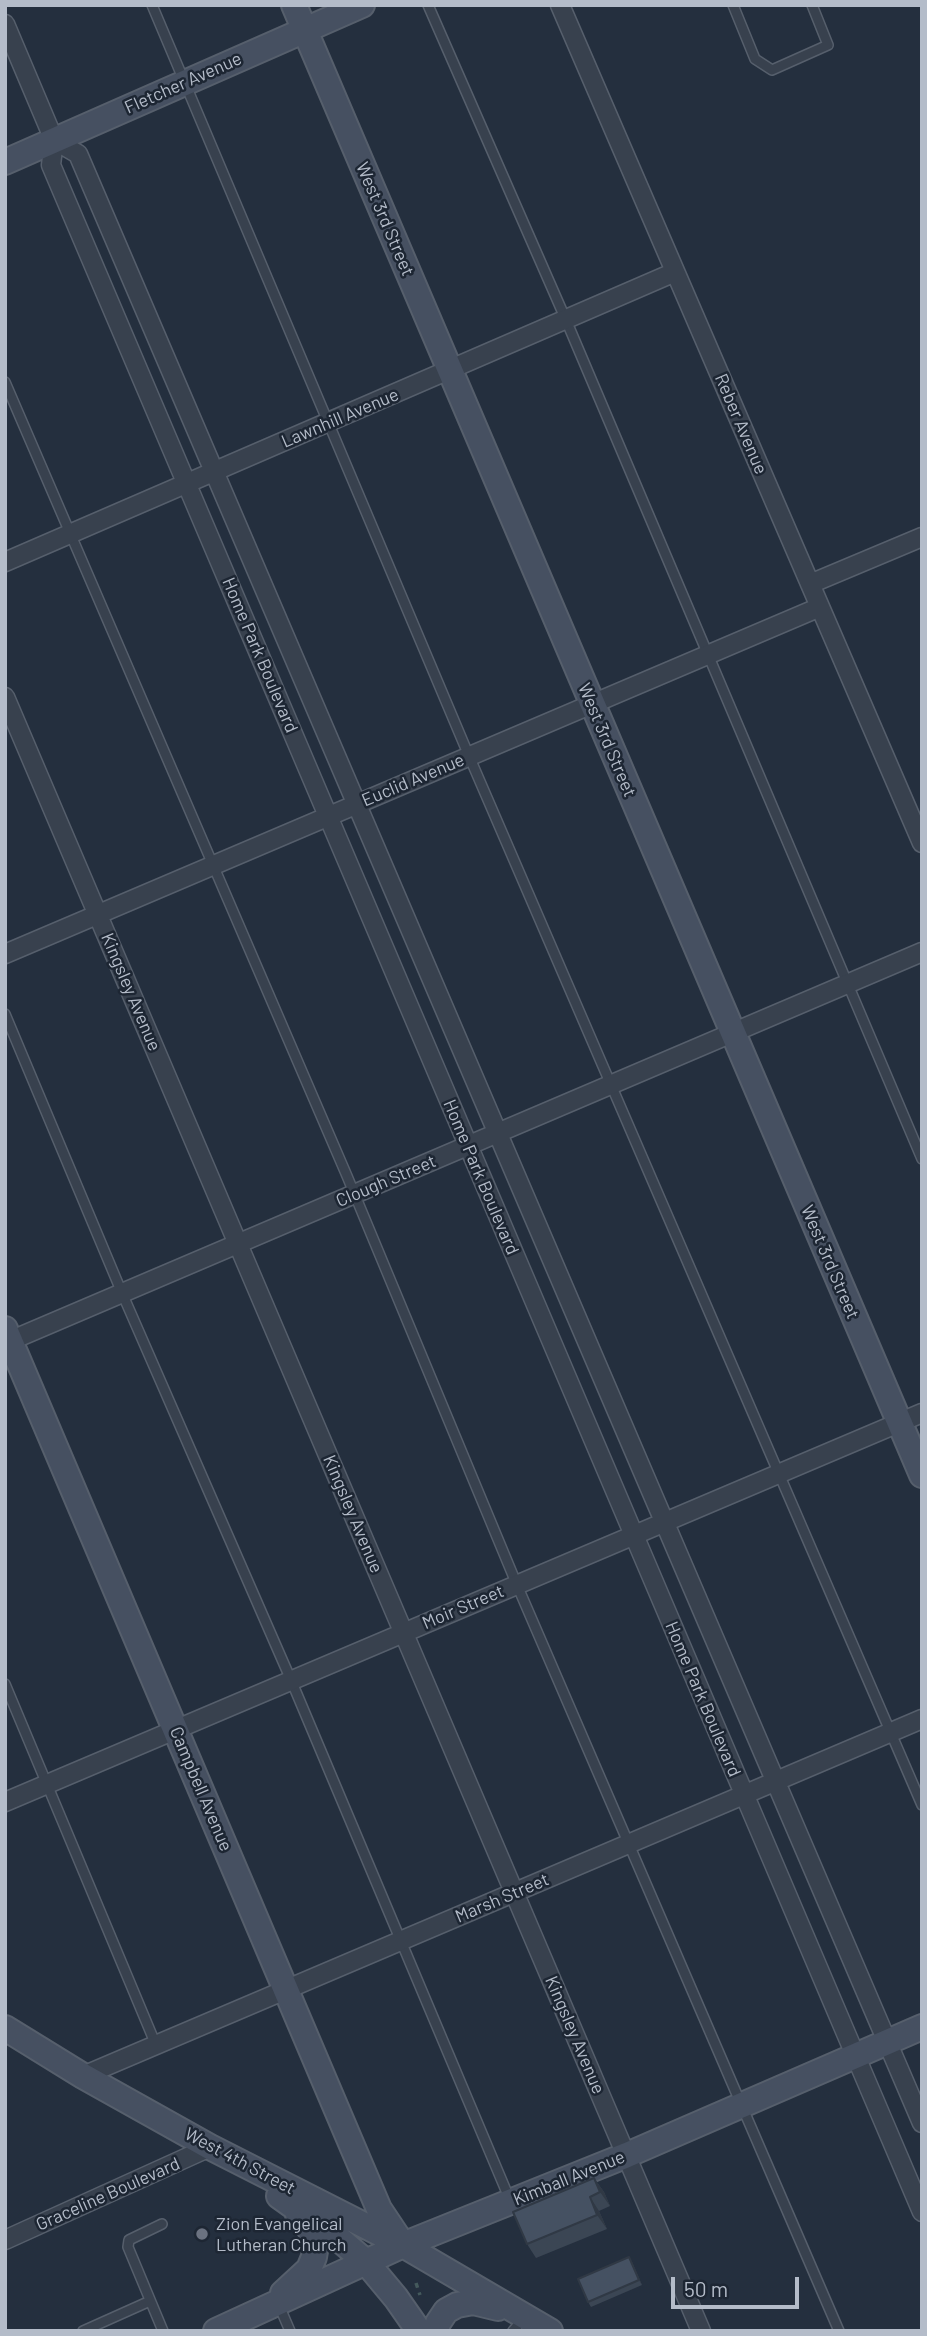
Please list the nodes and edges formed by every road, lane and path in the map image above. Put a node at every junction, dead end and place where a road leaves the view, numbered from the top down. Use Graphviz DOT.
graph roads {
  1 [pos="152,5"];
  2 [pos="294,5"];
  3 [pos="362,5"];
  4 [pos="428,5"];
  5 [pos="560,5"];
  6 [pos="733,5"];
  7 [pos="812,5"];
  8 [pos="5,24"];
  9 [pos="304,30"];
  10 [pos="185,83"];
  11 [pos="54,140"];
  12 [pos="5,162"];
  13 [pos="675,272"];
  14 [pos="566,320"];
  15 [pos="449,370"];
  16 [pos="5,382"];
  17 [pos="328,423"];
  18 [pos="214,472"];
  19 [pos="187,484"];
  20 [pos="71,534"];
  21 [pos="922,537"];
  22 [pos="5,562"];
  23 [pos="810,584"];
  24 [pos="820,607"];
  25 [pos="707,655"];
  26 [pos="5,697"];
  27 [pos="592,704"];
  28 [pos="469,756"];
  29 [pos="356,804"];
  30 [pos="328,816"];
  31 [pos="922,843"];
  32 [pos="213,865"];
  33 [pos="98,914"];
  34 [pos="922,952"];
  35 [pos="5,954"];
  36 [pos="846,985"];
  37 [pos="5,1014"];
  38 [pos="732,1033"];
  39 [pos="610,1085"];
  40 [pos="498,1133"];
  41 [pos="468,1146"];
  42 [pos="922,1159"];
  43 [pos="355,1194"];
  44 [pos="238,1244"];
  45 [pos="122,1293"];
  46 [pos="7,1338"];
  47 [pos="910,1417"];
  48 [pos="778,1474"];
  49 [pos="922,1475"];
  50 [pos="664,1522"];
  51 [pos="634,1535"];
  52 [pos="517,1585"];
  53 [pos="404,1632"];
  54 [pos="291,1680"];
  55 [pos="5,1684"];
  56 [pos="922,1719"];
  57 [pos="176,1729"];
  58 [pos="891,1733"];
  59 [pos="775,1782"];
  60 [pos="47,1784"];
  61 [pos="744,1795"];
  62 [pos="5,1802"];
  63 [pos="922,1805"];
  64 [pos="629,1843"];
  65 [pos="514,1893"];
  66 [pos="401,1941"];
  67 [pos="287,1989"];
  68 [pos="922,2027"];
  69 [pos="5,2028"];
  70 [pos="887,2042"];
  71 [pos="156,2045"];
  72 [pos="855,2056"];
  73 [pos="83,2076"];
  74 [pos="742,2105"];
  75 [pos="922,2123"];
  76 [pos="210,2147"];
  77 [pos="627,2155"];
  78 [pos="286,2201"];
  79 [pos="511,2202"];
  80 [pos="922,2212"];
  81 [pos="162,2224"];
  82 [pos="5,2240"];
  83 [pos="403,2245"];
  84 [pos="366,2262"];
  85 [pos="422,2281"];
  86 [pos="150,2301"];
  87 [pos="426,2302"];
  88 [pos="272,2304"];
  89 [pos="519,2324"];
  90 [pos="83,2331"];
  91 [pos="163,2331"];
  92 [pos="216,2331"];
  93 [pos="289,2331"];
  94 [pos="419,2331"];
  95 [pos="436,2331"];
  96 [pos="550,2331"];
  97 [pos="701,2331"];
  98 [pos="839,2331"];
  1 -- 10 [label="lane"];
  2 -- 9 [label="main road, West 3rd Street"];
  3 -- 9 [label="main road, Fletcher Avenue"];
  4 -- 14 [label="lane"];
  5 -- 13 [label="street, Reber Avenue"];
  6 -- 7 [label="lane"];
  8 -- 11 [label="street, Home Park Boulevard"];
  9 -- 10 [label="main road, Fletcher Avenue"];
  9 -- 15 [label="main road, West 3rd Street"];
  10 -- 11 [label="main road, Fletcher Avenue"];
  10 -- 17 [label="lane"];
  11 -- 12 [label="main road, Fletcher Avenue"];
  11 -- 18 [label="street, Home Park Boulevard"];
  11 -- 19 [label="street, Home Park Boulevard"];
  13 -- 14 [label="street, Lawnhill Avenue"];
  13 -- 23 [label="street, Reber Avenue"];
  14 -- 15 [label="street, Lawnhill Avenue"];
  14 -- 25 [label="lane"];
  15 -- 17 [label="street, Lawnhill Avenue"];
  15 -- 27 [label="main road, West 3rd Street"];
  16 -- 20 [label="lane"];
  17 -- 18 [label="street, Lawnhill Avenue"];
  17 -- 28 [label="lane"];
  18 -- 19 [label="street, Lawnhill Avenue"];
  18 -- 29 [label="street, Home Park Boulevard"];
  19 -- 20 [label="street, Lawnhill Avenue"];
  19 -- 30 [label="street, Home Park Boulevard"];
  20 -- 22 [label="street, Lawnhill Avenue"];
  20 -- 32 [label="lane"];
  21 -- 23 [label="street"];
  23 -- 24 [label="street, Reber Avenue"];
  24 -- 25 [label="street, Euclid Avenue"];
  24 -- 31 [label="street, Reber Avenue"];
  25 -- 27 [label="street, Euclid Avenue"];
  25 -- 36 [label="lane"];
  26 -- 33 [label="street, Kingsley Avenue"];
  27 -- 28 [label="street, Euclid Avenue"];
  27 -- 38 [label="main road, West 3rd Street"];
  28 -- 29 [label="street, Euclid Avenue"];
  28 -- 39 [label="lane"];
  29 -- 30 [label="street, Euclid Avenue"];
  29 -- 40 [label="street, Home Park Boulevard"];
  30 -- 32 [label="street, Euclid Avenue"];
  30 -- 41 [label="street, Home Park Boulevard"];
  32 -- 33 [label="street, Euclid Avenue"];
  32 -- 43 [label="lane"];
  33 -- 35 [label="street, Euclid Avenue"];
  33 -- 44 [label="street, Kingsley Avenue"];
  34 -- 36 [label="street, Clough Street"];
  36 -- 38 [label="street, Clough Street"];
  36 -- 42 [label="lane"];
  37 -- 45 [label="lane"];
  38 -- 39 [label="street, Clough Street"];
  38 -- 47 [label="main road, West 3rd Street"];
  39 -- 40 [label="street, Clough Street"];
  39 -- 48 [label="lane"];
  40 -- 41 [label="street, Clough Street"];
  40 -- 50 [label="street, Home Park Boulevard"];
  41 -- 43 [label="street, Clough Street"];
  41 -- 51 [label="street, Home Park Boulevard"];
  43 -- 44 [label="street, Clough Street"];
  43 -- 52 [label="lane"];
  44 -- 45 [label="street, Clough Street"];
  44 -- 53 [label="street, Kingsley Avenue"];
  45 -- 46 [label="street, Clough Street"];
  45 -- 54 [label="lane"];
  46 -- 57 [label="main road, Campbell Avenue"];
  47 -- 48 [label="street, Moir Street"];
  47 -- 49 [label="main road, West 3rd Street"];
  48 -- 50 [label="street, Moir Street"];
  48 -- 58 [label="lane"];
  50 -- 51 [label="street, Moir Street"];
  50 -- 59 [label="street, Home Park Boulevard"];
  51 -- 52 [label="street, Moir Street"];
  51 -- 61 [label="street, Home Park Boulevard"];
  52 -- 53 [label="street, Moir Street"];
  52 -- 64 [label="lane"];
  53 -- 54 [label="street, Moir Street"];
  53 -- 65 [label="street, Kingsley Avenue"];
  54 -- 57 [label="street, Moir Street"];
  54 -- 66 [label="lane"];
  55 -- 60 [label="lane"];
  56 -- 58 [label="street, Marsh Street"];
  57 -- 60 [label="street, Moir Street"];
  57 -- 67 [label="main road, Campbell Avenue"];
  58 -- 59 [label="street, Marsh Street"];
  58 -- 63 [label="lane"];
  59 -- 61 [label="street, Marsh Street"];
  59 -- 70 [label="street, Home Park Boulevard"];
  60 -- 62 [label="street, Moir Street"];
  60 -- 71 [label="lane"];
  61 -- 64 [label="street, Marsh Street"];
  61 -- 72 [label="street, Home Park Boulevard"];
  64 -- 65 [label="street, Marsh Street"];
  64 -- 74 [label="lane"];
  65 -- 66 [label="street, Marsh Street"];
  65 -- 77 [label="street, Kingsley Avenue"];
  66 -- 67 [label="street, Marsh Street"];
  66 -- 79 [label="lane"];
  67 -- 71 [label="street, Marsh Street"];
  67 -- 83 [label="main road, Campbell Avenue"];
  68 -- 70 [label="main road, Kimball Avenue"];
  69 -- 73 [label="main road, West 4th Street"];
  70 -- 72 [label="main road, Kimball Avenue"];
  70 -- 75 [label="street, Home Park Boulevard"];
  71 -- 73 [label="street, Marsh Street"];
  72 -- 74 [label="main road, Kimball Avenue"];
  72 -- 80 [label="street, Home Park Boulevard"];
  73 -- 76 [label="main road, West 4th Street"];
  74 -- 77 [label="main road, Kimball Avenue"];
  74 -- 98 [label="lane"];
  76 -- 78 [label="main road"];
  76 -- 82 [label="street, Graceline Boulevard"];
  76 -- 83 [label="main road, West 4th Street"];
  77 -- 79 [label="main road, Kimball Avenue"];
  77 -- 97 [label="street, Kingsley Avenue"];
  78 -- 84 [label="main road"];
  78 -- 88 [label="main road"];
  79 -- 83 [label="main road, Kimball Avenue"];
  81 -- 86 [label="lane"];
  83 -- 84 [label="main road, Kimball Avenue"];
  83 -- 89 [label="main road, West 4th Street"];
  84 -- 88 [label="main road, Kimball Avenue"];
  84 -- 94 [label="main road"];
  85 -- 87 [label="path"];
  86 -- 90 [label="lane"];
  86 -- 91 [label="lane"];
  88 -- 92 [label="main road, Kimball Avenue"];
  88 -- 93 [label="lane"];
  89 -- 95 [label="main road"];
  89 -- 96 [label="main road, West 4th Street"];
}
